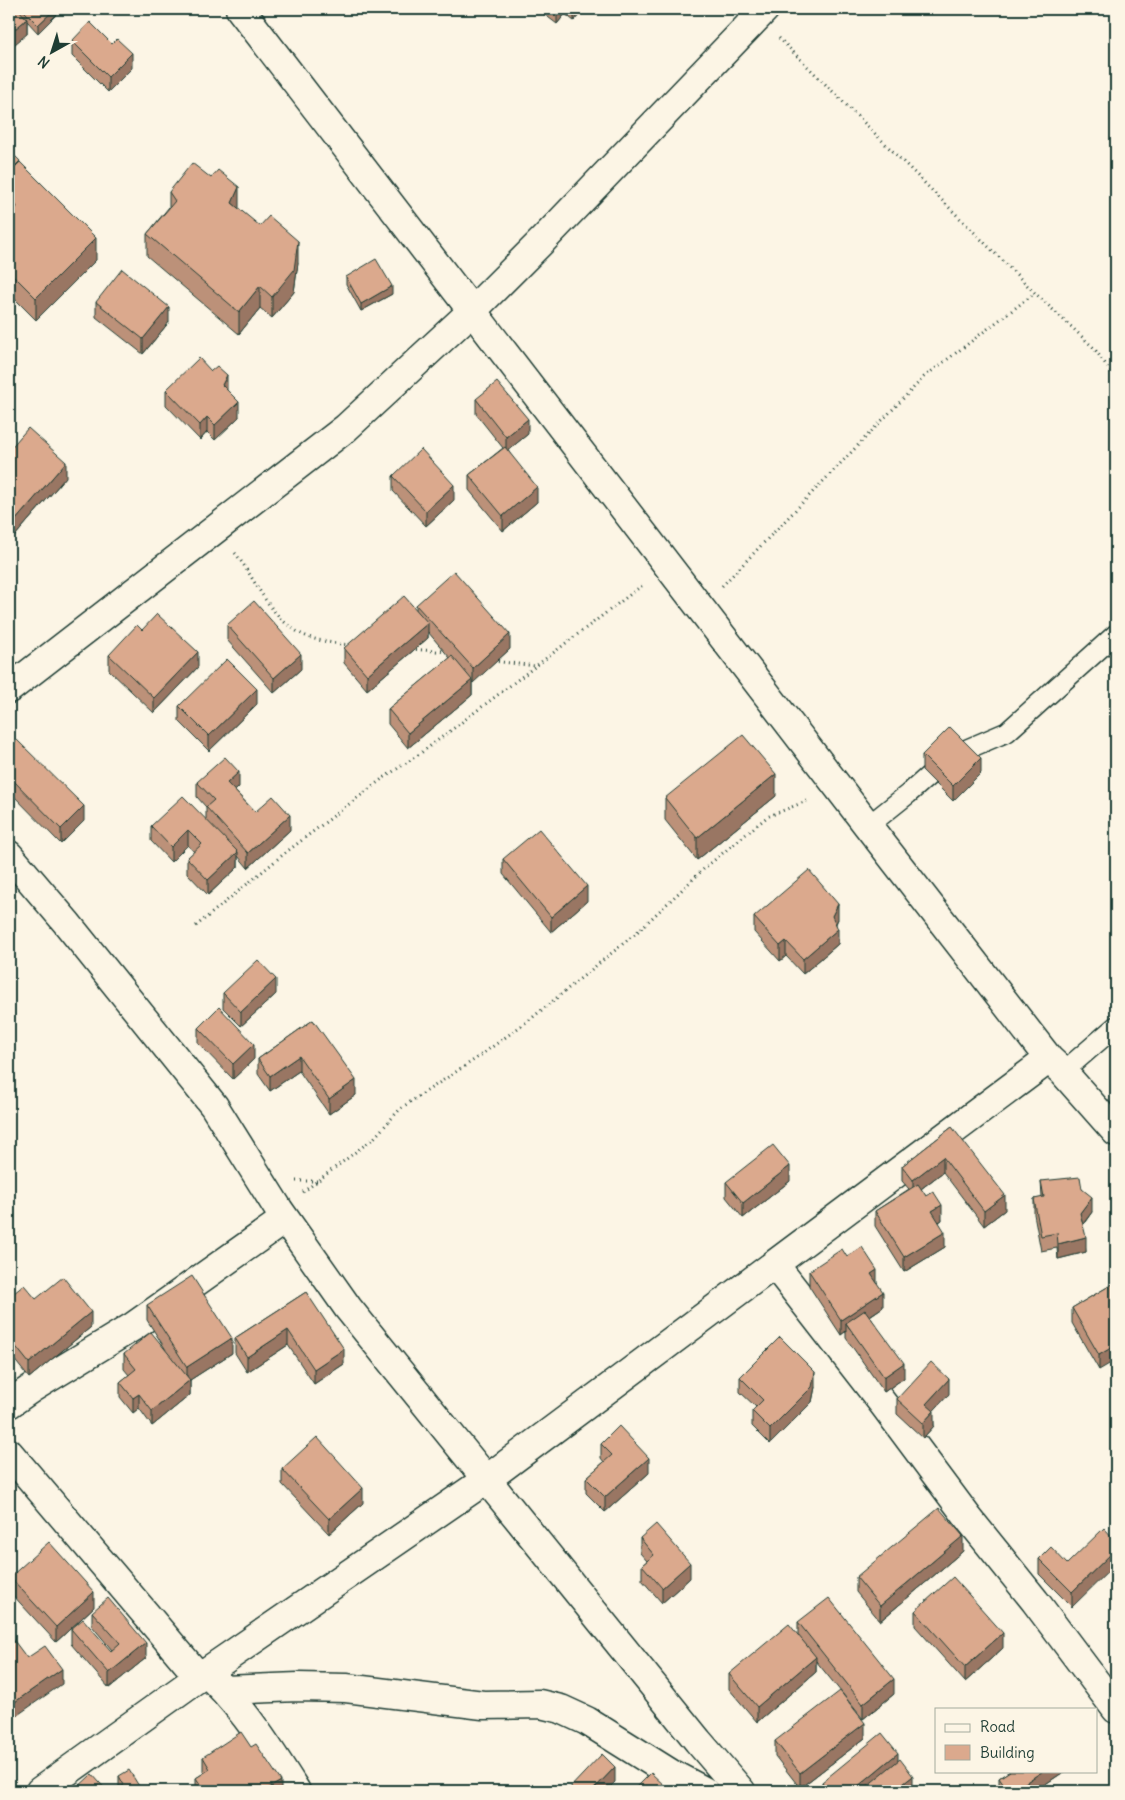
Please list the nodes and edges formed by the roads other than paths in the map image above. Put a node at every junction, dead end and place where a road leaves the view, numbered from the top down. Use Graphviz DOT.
graph roads {
  1 [pos="240,9"];
  2 [pos="761,12"];
  3 [pos="472,311"];
  4 [pos="1116,634"];
  5 [pos="9,689"];
  6 [pos="868,826"];
  7 [pos="9,855"];
  8 [pos="1116,1026"];
  9 [pos="1056,1065"];
  10 [pos="1116,1132"];
  11 [pos="282,1214"];
  12 [pos="775,1265"];
  13 [pos="9,1404"];
  14 [pos="9,1453"];
  15 [pos="487,1479"];
  16 [pos="210,1680"];
  17 [pos="1116,1709"];
  18 [pos="40,1791"];
  19 [pos="296,1791"];
  20 [pos="704,1791"];
  21 [pos="741,1791"];
  1 -- 3 [label="street"];
  2 -- 3 [label="street"];
  3 -- 5 [label="street"];
  3 -- 6 [label="street"];
  4 -- 6 [label="lane"];
  6 -- 9 [label="street"];
  7 -- 11 [label="street"];
  8 -- 9 [label="lane"];
  9 -- 10 [label="street"];
  9 -- 12 [label="street"];
  11 -- 13 [label="street"];
  11 -- 15 [label="street"];
  12 -- 15 [label="street"];
  12 -- 17 [label="street"];
  14 -- 16 [label="street"];
  15 -- 16 [label="street"];
  15 -- 21 [label="street"];
  16 -- 18 [label="street"];
  16 -- 19 [label="street"];
  16 -- 20 [label="street"];
}
